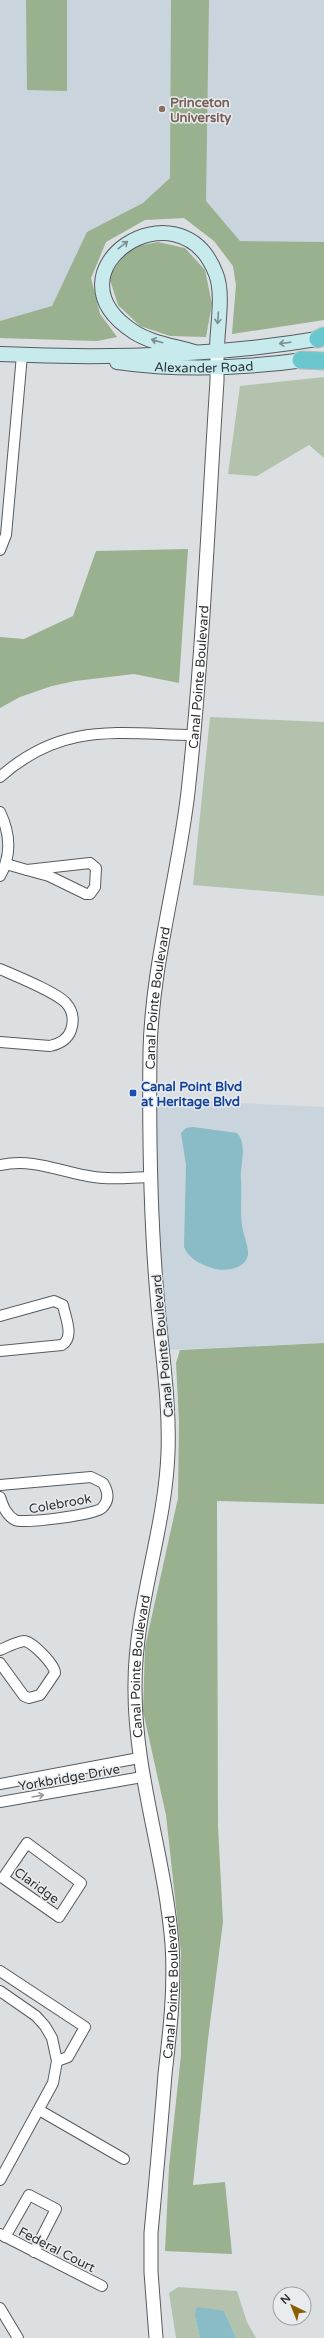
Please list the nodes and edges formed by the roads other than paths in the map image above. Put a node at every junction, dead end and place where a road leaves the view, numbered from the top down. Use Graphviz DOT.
graph roads {
  1 [pos="322,338"];
  2 [pos="217,350"];
  3 [pos="194,352"];
  4 [pos="0,354"];
  5 [pos="22,355"];
  6 [pos="324,357"];
  7 [pos="83,358"];
  8 [pos="301,360"];
  9 [pos="324,361"];
  10 [pos="218,367"];
  11 [pos="0,550"];
  12 [pos="194,735"];
  13 [pos="0,777"];
  14 [pos="0,812"];
  15 [pos="6,864"];
  16 [pos="27,870"];
  17 [pos="0,876"];
  18 [pos="0,969"];
  19 [pos="0,1042"];
  20 [pos="0,1165"];
  21 [pos="152,1177"];
  22 [pos="0,1316"];
  23 [pos="0,1350"];
  24 [pos="0,1485"];
  25 [pos="0,1497"];
  26 [pos="0,1650"];
  27 [pos="0,1663"];
  28 [pos="139,1758"];
  29 [pos="142,1777"];
  30 [pos="0,1784"];
  31 [pos="0,1802"];
  32 [pos="2,1878"];
  33 [pos="0,1971"];
  34 [pos="0,1991"];
  35 [pos="57,2061"];
  36 [pos="38,2110"];
  37 [pos="124,2159"];
  38 [pos="5,2161"];
  39 [pos="0,2180"];
  40 [pos="2,2236"];
  41 [pos="34,2252"];
  42 [pos="102,2286"];
  43 [pos="0,2308"];
  44 [pos="18,2338"];
  45 [pos="156,2338"];
  1 -- 2 [label="main road, Alexander Road, one-way"];
  2 -- 3 [label="main road, Alexander Road"];
  3 -- 2 [label="main road, one-way"];
  2 -- 10 [label="street, Canal Pointe Boulevard"];
  3 -- 7 [label="main road, Alexander Road"];
  4 -- 5 [label="main road, Alexander Road"];
  5 -- 7 [label="main road, Alexander Road"];
  5 -- 11 [label="street"];
  6 -- 8 [label="main road, Alexander Road"];
  7 -- 10 [label="main road, Alexander Road"];
  8 -- 9 [label="highway"];
  8 -- 10 [label="main road, Alexander Road"];
  10 -- 12 [label="street, Canal Pointe Boulevard"];
  12 -- 13 [label="street"];
  12 -- 21 [label="street, Canal Pointe Boulevard"];
  14 -- 15 [label="street"];
  15 -- 16 [label="street"];
  15 -- 17 [label="street"];
  16 -- 16 [label="street"];
  18 -- 19 [label="street"];
  20 -- 21 [label="street"];
  21 -- 28 [label="street, Canal Pointe Boulevard"];
  22 -- 23 [label="street"];
  24 -- 25 [label="street, Colebrook"];
  26 -- 27 [label="street"];
  28 -- 29 [label="street, Canal Pointe Boulevard"];
  28 -- 30 [label="street, Yorkbridge Drive"];
  31 -- 29 [label="street, Yorkbridge Drive, one-way"];
  29 -- 45 [label="street, Canal Pointe Boulevard"];
  32 -- 32 [label="street, Claridge"];
  33 -- 35 [label="street"];
  34 -- 35 [label="street"];
  35 -- 36 [label="street"];
  36 -- 37 [label="street"];
  36 -- 38 [label="street"];
  38 -- 39 [label="street"];
  40 -- 41 [label="street, Federal Court"];
  40 -- 41 [label="street"];
  41 -- 42 [label="street, Federal Court"];
  43 -- 44 [label="street"];
}
